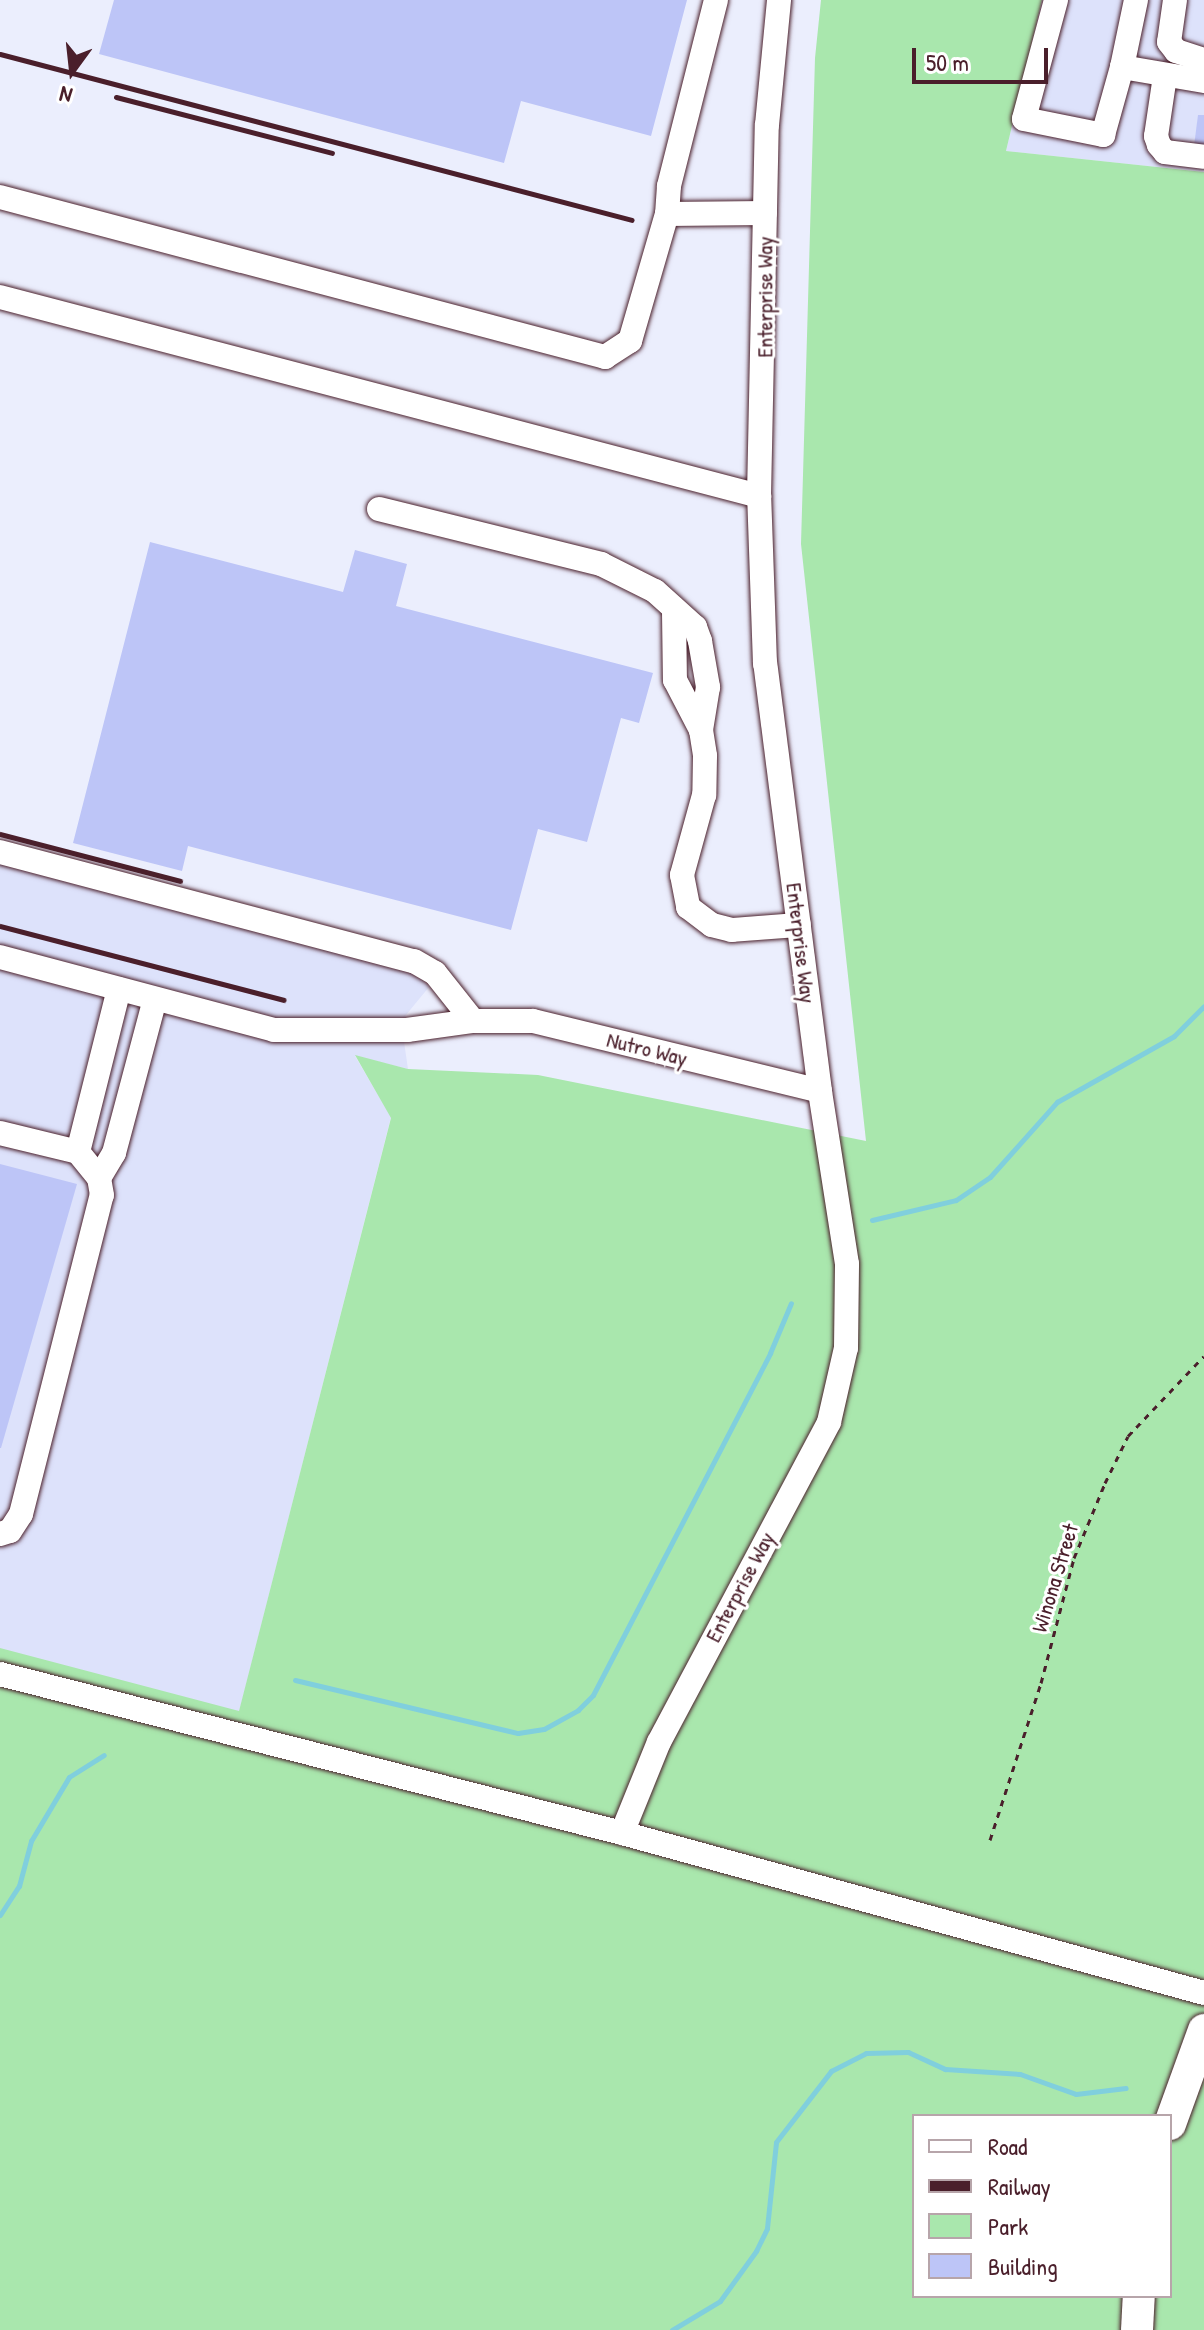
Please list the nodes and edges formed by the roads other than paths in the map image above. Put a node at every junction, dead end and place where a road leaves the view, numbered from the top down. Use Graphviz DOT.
graph roads {
  1 [pos="716,0"];
  2 [pos="779,0"];
  3 [pos="1056,0"];
  4 [pos="1136,0"];
  5 [pos="1175,0"];
  6 [pos="1204,60"];
  7 [pos="1122,67"];
  8 [pos="1165,76"];
  9 [pos="1204,81"];
  10 [pos="1204,157"];
  11 [pos="0,197"];
  12 [pos="765,213"];
  13 [pos="667,214"];
  14 [pos="0,297"];
  15 [pos="759,496"];
  16 [pos="379,509"];
  17 [pos="0,852"];
  18 [pos="799,925"];
  19 [pos="0,957"];
  20 [pos="119,989"];
  21 [pos="155,999"];
  22 [pos="473,1021"];
  23 [pos="820,1091"];
  24 [pos="0,1133"];
  25 [pos="78,1152"];
  26 [pos="99,1178"];
  27 [pos="0,1534"];
  28 [pos="0,1674"];
  29 [pos="622,1833"];
  30 [pos="1204,1993"];
  31 [pos="1204,2030"];
  32 [pos="1172,2118"];
  33 [pos="1139,2298"];
  34 [pos="1137,2330"];
  1 -- 13 [label="street"];
  2 -- 12 [label="street, Enterprise Way"];
  3 -- 7 [label="street"];
  4 -- 7 [label="street"];
  5 -- 6 [label="street"];
  7 -- 8 [label="street"];
  8 -- 9 [label="street"];
  8 -- 10 [label="street"];
  11 -- 13 [label="street"];
  12 -- 13 [label="street"];
  12 -- 15 [label="street, Enterprise Way"];
  14 -- 15 [label="street"];
  15 -- 18 [label="street, Enterprise Way"];
  16 -- 18 [label="street"];
  17 -- 22 [label="street"];
  18 -- 23 [label="street, Enterprise Way"];
  19 -- 20 [label="street, Nutro Way"];
  20 -- 21 [label="street, Nutro Way"];
  20 -- 25 [label="street"];
  21 -- 22 [label="street, Nutro Way"];
  21 -- 26 [label="street"];
  22 -- 23 [label="street, Nutro Way"];
  23 -- 29 [label="street, Enterprise Way"];
  24 -- 25 [label="street"];
  25 -- 26 [label="street"];
  26 -- 27 [label="street"];
  28 -- 29 [label="street"];
  29 -- 30 [label="street"];
  31 -- 32 [label="main road"];
  33 -- 34 [label="main road"];
}
